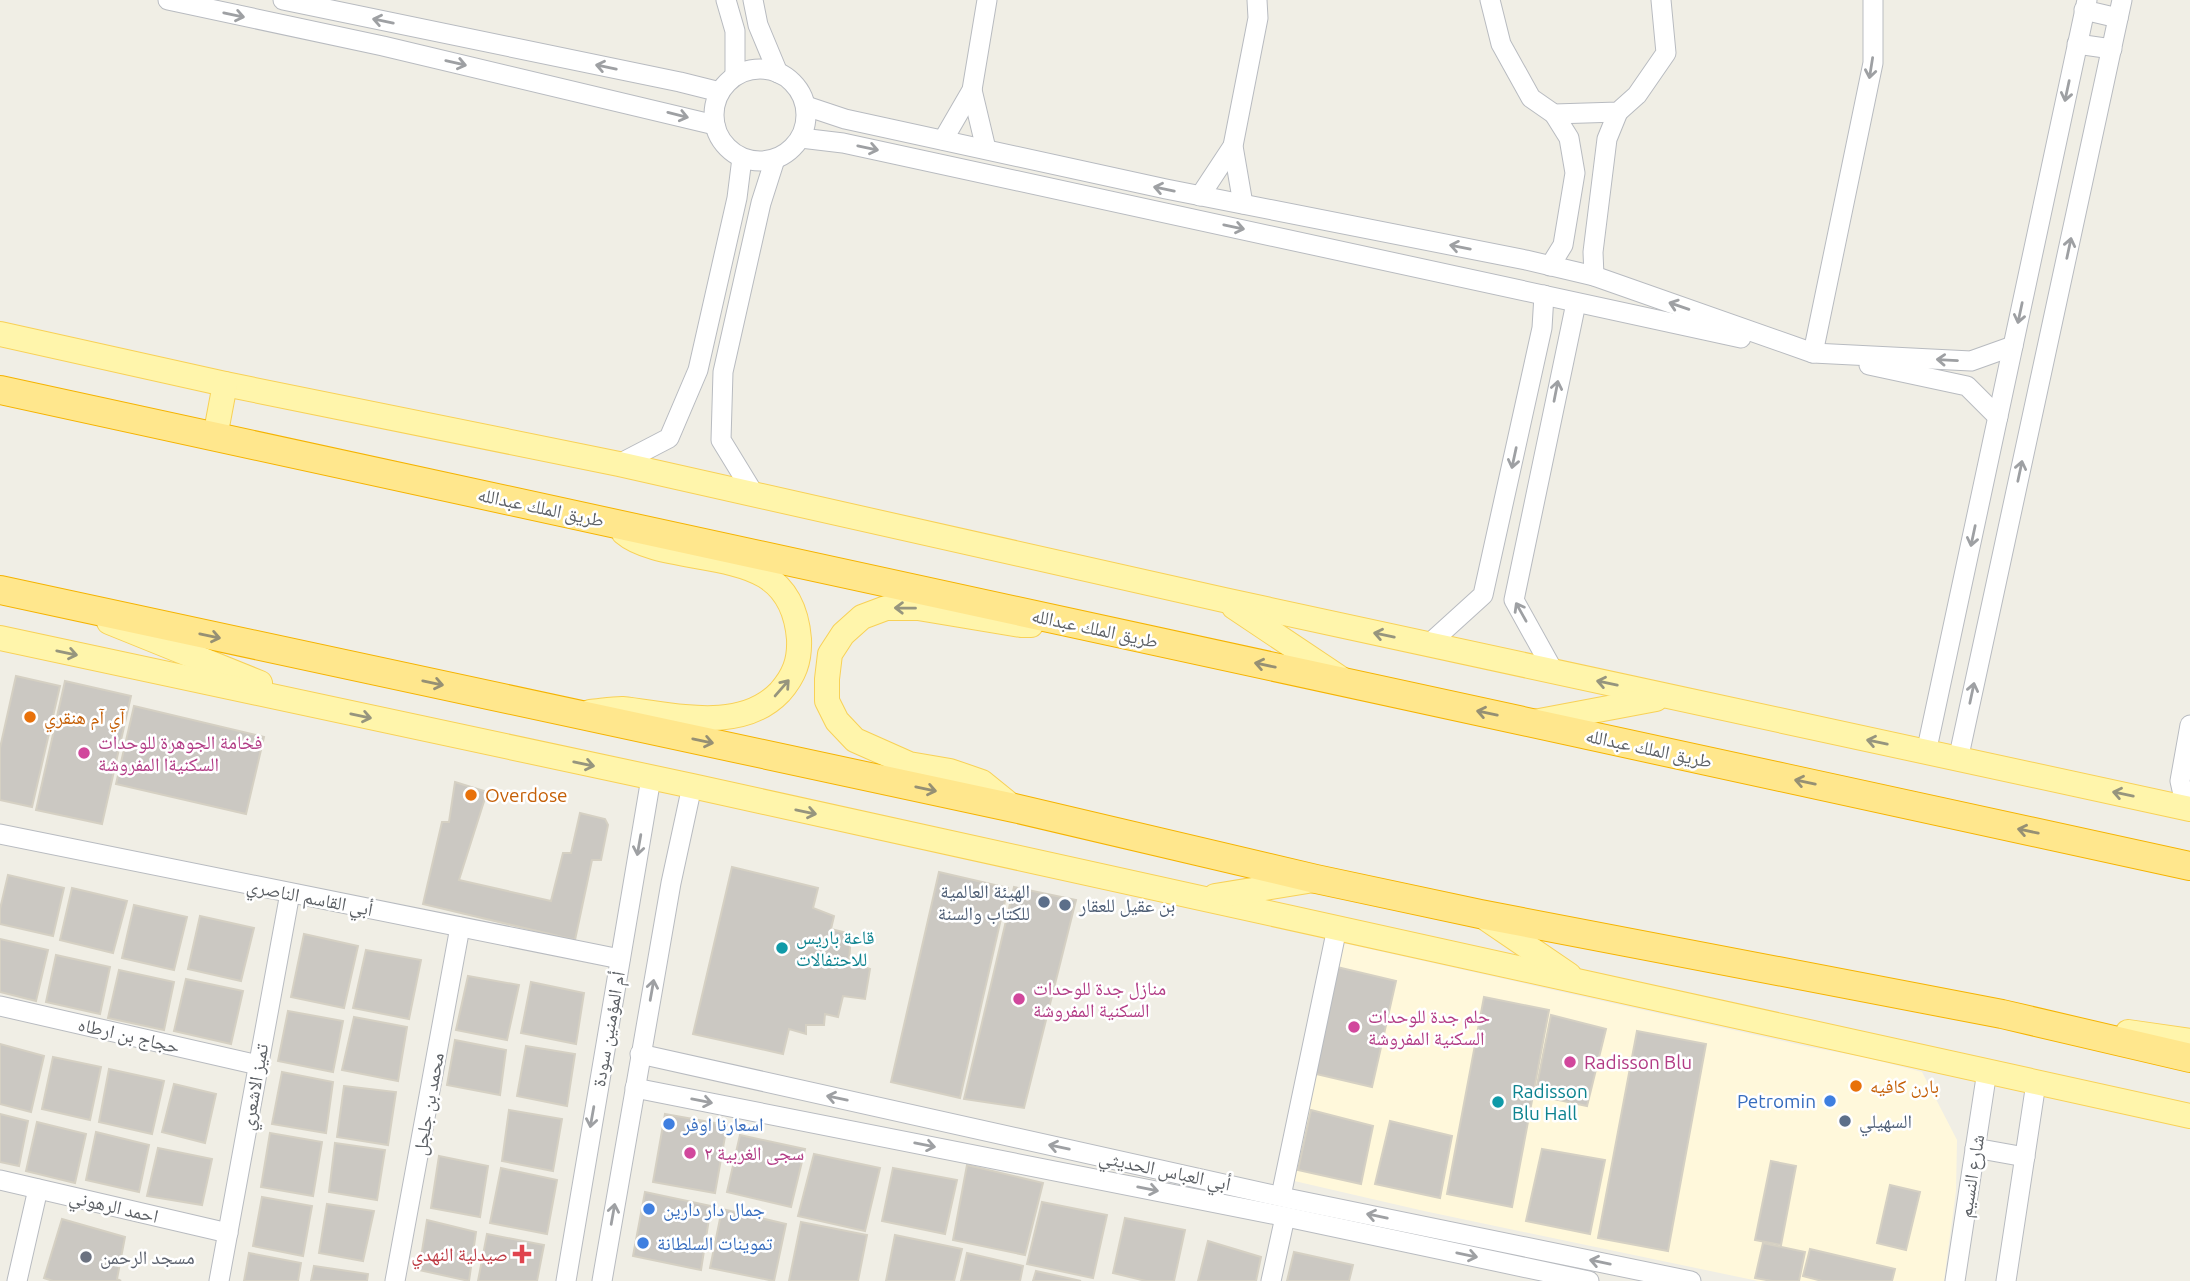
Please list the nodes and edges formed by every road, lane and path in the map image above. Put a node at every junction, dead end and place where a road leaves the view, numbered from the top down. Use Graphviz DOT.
graph roads {
  1 [pos="167,0"];
  2 [pos="283,0"];
  3 [pos="726,0"];
  4 [pos="753,0"];
  5 [pos="987,0"];
  6 [pos="1256,0"];
  7 [pos="1490,0"];
  8 [pos="1661,0"];
  9 [pos="1873,0"];
  10 [pos="2085,5"];
  11 [pos="2120,9"];
  12 [pos="2077,44"];
  13 [pos="2112,50"];
  14 [pos="778,73"];
  15 [pos="735,76"];
  16 [pos="972,90"];
  17 [pos="720,92"];
  18 [pos="806,106"];
  19 [pos="1618,112"];
  20 [pos="1554,114"];
  21 [pos="715,125"];
  22 [pos="801,138"];
  23 [pos="943,140"];
  24 [pos="1233,146"];
  25 [pos="986,149"];
  26 [pos="742,158"];
  27 [pos="775,159"];
  28 [pos="1200,196"];
  29 [pos="1243,204"];
  30 [pos="1550,266"];
  31 [pos="1594,276"];
  32 [pos="1544,295"];
  33 [pos="1576,303"];
  34 [pos="0,334"];
  35 [pos="2013,346"];
  36 [pos="1813,352"];
  37 [pos="225,384"];
  38 [pos="0,390"];
  39 [pos="1998,417"];
  40 [pos="215,437"];
  41 [pos="619,464"];
  42 [pos="754,494"];
  43 [pos="612,523"];
  44 [pos="0,590"];
  45 [pos="1224,600"];
  46 [pos="73,607"];
  47 [pos="1070,623"];
  48 [pos="0,639"];
  49 [pos="1429,644"];
  50 [pos="1554,672"];
  51 [pos="1347,683"];
  52 [pos="1667,696"];
  53 [pos="320,708"];
  54 [pos="576,713"];
  55 [pos="1531,723"];
  56 [pos="2190,725"];
  57 [pos="1926,753"];
  58 [pos="1958,760"];
  59 [pos="650,778"];
  60 [pos="692,786"];
  61 [pos="2189,806"];
  62 [pos="1014,808"];
  63 [pos="0,834"];
  64 [pos="2072,840"];
  65 [pos="2190,866"];
  66 [pos="1316,879"];
  67 [pos="2190,879"];
  68 [pos="289,893"];
  69 [pos="1201,898"];
  70 [pos="1480,914"];
  71 [pos="460,927"];
  72 [pos="1337,928"];
  73 [pos="620,959"];
  74 [pos="1579,982"];
  75 [pos="0,1006"];
  76 [pos="2002,1014"];
  77 [pos="2190,1041"];
  78 [pos="640,1055"];
  79 [pos="2190,1058"];
  80 [pos="258,1065"];
  81 [pos="1987,1071"];
  82 [pos="2036,1083"];
  83 [pos="635,1088"];
  84 [pos="2190,1116"];
  85 [pos="1975,1148"];
  86 [pos="2025,1157"];
  87 [pos="0,1180"];
  88 [pos="38,1189"];
  89 [pos="1281,1196"];
  90 [pos="1284,1217"];
  91 [pos="228,1233"];
  92 [pos="606,1280"];
  93 [pos="17,1281"];
  94 [pos="219,1281"];
  95 [pos="396,1281"];
  96 [pos="566,1281"];
  97 [pos="1271,1281"];
  98 [pos="1590,1281"];
  99 [pos="1691,1281"];
  100 [pos="1955,1281"];
  101 [pos="2006,1281"];
  1 -- 21 [label="street, one-way"];
  17 -- 2 [label="street, one-way"];
  3 -- 15 [label="street"];
  4 -- 14 [label="street"];
  5 -- 16 [label="street"];
  6 -- 24 [label="street"];
  7 -- 20 [label="street"];
  8 -- 19 [label="street"];
  9 -- 36 [label="street, one-way"];
  10 -- 11 [label="street"];
  10 -- 12 [label="street"];
  11 -- 13 [label="street"];
  12 -- 13 [label="street"];
  12 -- 35 [label="street, one-way"];
  58 -- 13 [label="street, one-way"];
  14 -- 15 [label="street"];
  14 -- 18 [label="street"];
  15 -- 17 [label="street"];
  16 -- 23 [label="street"];
  16 -- 25 [label="street"];
  17 -- 21 [label="street"];
  18 -- 22 [label="street"];
  18 -- 23 [label="street"];
  19 -- 20 [label="street"];
  19 -- 31 [label="street"];
  20 -- 30 [label="street"];
  21 -- 26 [label="street"];
  22 -- 27 [label="street"];
  22 -- 32 [label="street, one-way"];
  23 -- 25 [label="street"];
  24 -- 28 [label="street"];
  24 -- 29 [label="street"];
  28 -- 25 [label="street, one-way"];
  26 -- 27 [label="street"];
  26 -- 41 [label="street"];
  27 -- 42 [label="street"];
  28 -- 29 [label="street"];
  30 -- 29 [label="street, one-way"];
  30 -- 31 [label="street"];
  36 -- 31 [label="street, one-way"];
  32 -- 33 [label="street"];
  32 -- 49 [label="street, one-way"];
  33 -- 39 [label="street"];
  50 -- 33 [label="street, one-way"];
  34 -- 37 [label="main road"];
  35 -- 36 [label="street, one-way"];
  35 -- 39 [label="street"];
  37 -- 40 [label="main road"];
  37 -- 41 [label="main road"];
  38 -- 40 [label="highway, طريق الملك عبدالله"];
  39 -- 57 [label="street, one-way"];
  40 -- 43 [label="highway, طريق الملك عبدالله"];
  41 -- 42 [label="main road"];
  42 -- 45 [label="main road"];
  43 -- 47 [label="highway, طريق الملك عبدالله"];
  54 -- 43 [label="main road, one-way"];
  44 -- 46 [label="highway"];
  49 -- 45 [label="main road, one-way"];
  45 -- 51 [label="main road"];
  46 -- 53 [label="main road"];
  46 -- 54 [label="highway, one-way"];
  51 -- 47 [label="highway, طريق الملك عبدالله, one-way"];
  47 -- 62 [label="main road, one-way"];
  48 -- 53 [label="main road, one-way"];
  49 -- 50 [label="main road"];
  52 -- 50 [label="main road, one-way"];
  55 -- 51 [label="highway, طريق الملك عبدالله, one-way"];
  52 -- 55 [label="main road"];
  57 -- 52 [label="main road, one-way"];
  53 -- 59 [label="main road, one-way"];
  54 -- 62 [label="highway, one-way"];
  64 -- 55 [label="highway, طريق الملك عبدالله, one-way"];
  56 -- 61 [label="street"];
  57 -- 58 [label="main road"];
  61 -- 58 [label="main road, one-way"];
  59 -- 60 [label="main road"];
  59 -- 73 [label="street, أم المؤمنين سودة, one-way"];
  60 -- 69 [label="main road, one-way"];
  78 -- 60 [label="street, أم المؤمنين سودة, one-way"];
  62 -- 66 [label="highway"];
  63 -- 68 [label="street, أبي القاسم الناصري"];
  64 -- 65 [label="highway, طريق الملك عبدالله"];
  64 -- 67 [label="main road"];
  66 -- 69 [label="main road"];
  66 -- 70 [label="highway"];
  68 -- 71 [label="street, أبي القاسم الناصري"];
  68 -- 80 [label="street, تميز الاشعري"];
  69 -- 72 [label="main road"];
  70 -- 74 [label="main road"];
  70 -- 76 [label="highway"];
  71 -- 73 [label="street, أبي القاسم الناصري"];
  71 -- 95 [label="street, محمد بن جلجل"];
  72 -- 74 [label="main road"];
  72 -- 89 [label="street"];
  73 -- 96 [label="street, أم المؤمنين سودة, one-way"];
  74 -- 81 [label="main road"];
  75 -- 80 [label="street, حجاج بن ارطاه"];
  76 -- 77 [label="main road"];
  76 -- 79 [label="highway"];
  78 -- 83 [label="street, أم المؤمنين سودة"];
  89 -- 78 [label="street, أبي العباس الحديثي, one-way"];
  80 -- 91 [label="street, تميز الاشعري"];
  81 -- 82 [label="main road"];
  81 -- 85 [label="street, شارع النسيم"];
  82 -- 84 [label="main road"];
  82 -- 86 [label="street"];
  83 -- 90 [label="street, أبي العباس الحديثي, one-way"];
  92 -- 83 [label="street, أم المؤمنين سودة, one-way"];
  85 -- 86 [label="street"];
  85 -- 100 [label="street, شارع النسيم"];
  86 -- 101 [label="street"];
  87 -- 88 [label="street, احمد الرهوني"];
  88 -- 91 [label="street, احمد الرهوني"];
  88 -- 93 [label="street"];
  99 -- 89 [label="street, أبي العباس الحديثي, one-way"];
  90 -- 97 [label="street"];
  90 -- 98 [label="street, أبي العباس الحديثي, one-way"];
  91 -- 94 [label="street, تميز الاشعري"];
}
